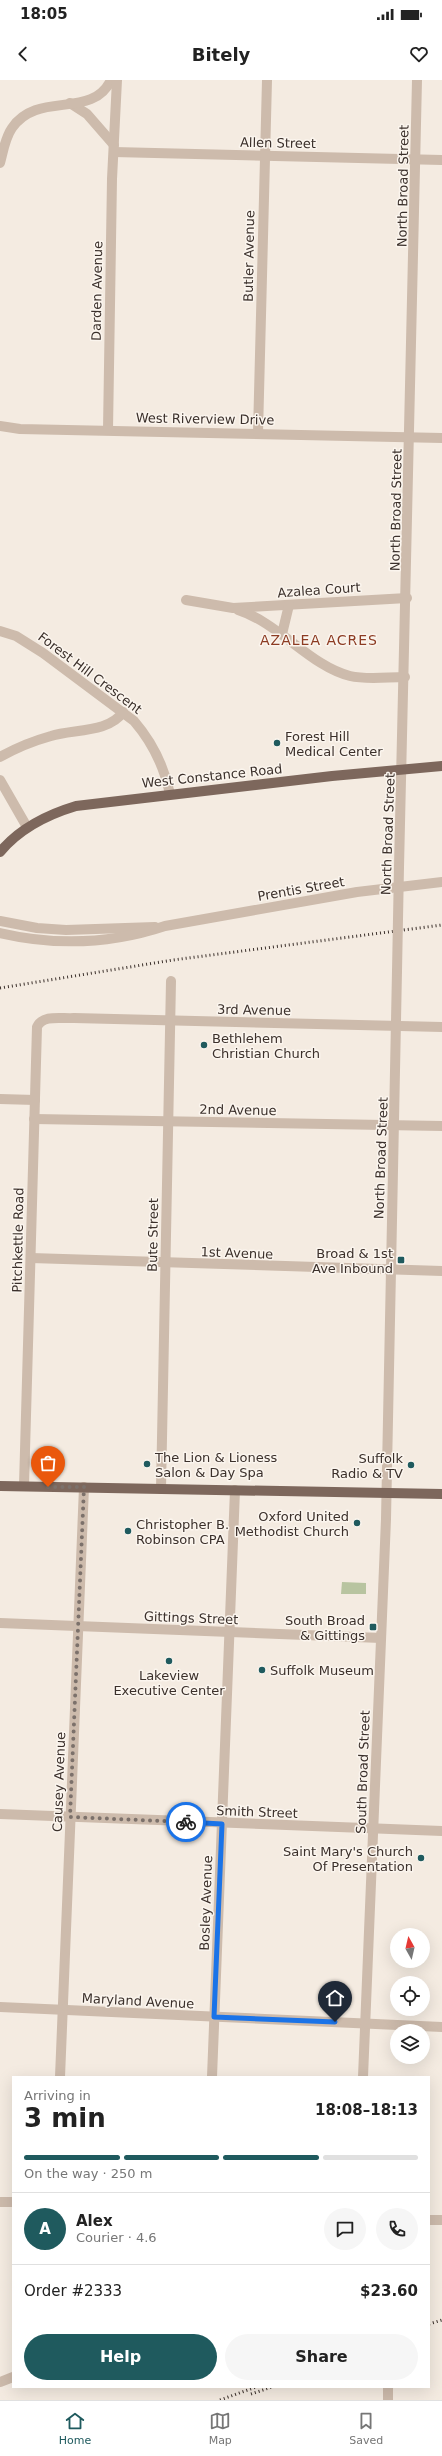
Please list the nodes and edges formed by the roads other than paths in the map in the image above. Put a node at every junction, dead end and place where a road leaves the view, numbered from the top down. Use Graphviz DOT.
graph roads {
  1 [pos="111,80"];
  2 [pos="117,80"];
  3 [pos="267,80"];
  4 [pos="417,80"];
  5 [pos="70,103"];
  6 [pos="114,149"];
  7 [pos="264,155"];
  8 [pos="416,159"];
  9 [pos="442,160"];
  10 [pos="0,163"];
  11 [pos="0,426"];
  12 [pos="108,430"];
  13 [pos="258,433"];
  14 [pos="410,437"];
  15 [pos="442,438"];
  16 [pos="407,598"];
  17 [pos="186,600"];
  18 [pos="289,605"];
  19 [pos="233,608"];
  20 [pos="0,631"];
  21 [pos="282,634"];
  22 [pos="405,677"];
  23 [pos="123,712"];
  24 [pos="0,757"];
  25 [pos="442,766"];
  26 [pos="403,769"];
  27 [pos="0,780"];
  28 [pos="170,794"];
  29 [pos="27,827"];
  30 [pos="0,852"];
  31 [pos="442,882"];
  32 [pos="0,921"];
  33 [pos="165,926"];
  34 [pos="0,933"];
  35 [pos="171,981"];
  36 [pos="65,1018"];
  37 [pos="170,1021"];
  38 [pos="397,1026"];
  39 [pos="442,1026"];
  40 [pos="0,1099"];
  41 [pos="35,1100"];
  42 [pos="34,1119"];
  43 [pos="168,1121"];
  44 [pos="395,1125"];
  45 [pos="442,1126"];
  46 [pos="31,1258"];
  47 [pos="165,1263"];
  48 [pos="391,1270"];
  49 [pos="442,1271"];
  50 [pos="0,1486"];
  51 [pos="24,1486"];
  52 [pos="84,1487"];
  53 [pos="162,1489"];
  54 [pos="235,1490"];
  55 [pos="387,1493"];
  56 [pos="442,1494"];
  57 [pos="0,1623"];
  58 [pos="79,1627"];
  59 [pos="230,1633"];
  60 [pos="381,1638"];
  61 [pos="0,1814"];
  62 [pos="70,1817"];
  63 [pos="222,1824"];
  64 [pos="373,1829"];
  65 [pos="442,1831"];
  66 [pos="0,2007"];
  67 [pos="63,2010"];
  68 [pos="214,2017"];
  69 [pos="365,2023"];
  70 [pos="442,2027"];
  71 [pos="60,2076"];
  72 [pos="212,2076"];
  73 [pos="363,2076"];
  74 [pos="0,2202"];
  75 [pos="12,2202"];
  76 [pos="430,2220"];
  77 [pos="442,2220"];
  78 [pos="12,2377"];
  79 [pos="0,2382"];
  80 [pos="388,2388"];
  81 [pos="388,2400"];
  1 -- 5 [label="street"];
  2 -- 6 [label="street, Darden Avenue"];
  3 -- 7 [label="street, Butler Avenue"];
  4 -- 8 [label="street, North Broad Street"];
  5 -- 6 [label="street"];
  5 -- 10 [label="street"];
  6 -- 7 [label="street, Allen Street"];
  6 -- 12 [label="street, Darden Avenue"];
  7 -- 8 [label="street, Allen Street"];
  7 -- 13 [label="street, Butler Avenue"];
  8 -- 9 [label="street, Allen Street"];
  8 -- 14 [label="street, North Broad Street"];
  11 -- 12 [label="street, West Riverview Drive"];
  12 -- 13 [label="street, West Riverview Drive"];
  13 -- 14 [label="street, West Riverview Drive"];
  14 -- 15 [label="street, West Riverview Drive"];
  14 -- 16 [label="street, North Broad Street"];
  16 -- 18 [label="street, Azalea Court"];
  16 -- 22 [label="street, North Broad Street"];
  17 -- 19 [label="street, Azalea Court"];
  18 -- 19 [label="street, Azalea Court"];
  18 -- 21 [label="street"];
  19 -- 21 [label="street, Azalea Court"];
  20 -- 23 [label="street, Forest Hill Crescent"];
  21 -- 22 [label="street, Azalea Court"];
  22 -- 26 [label="street, North Broad Street"];
  23 -- 24 [label="street"];
  23 -- 28 [label="street, Forest Hill Crescent"];
  25 -- 26 [label="main road, West Constance Road"];
  26 -- 28 [label="main road, West Constance Road"];
  26 -- 38 [label="street, North Broad Street, bridge"];
  27 -- 29 [label="street"];
  28 -- 29 [label="main road, West Constance Road"];
  29 -- 30 [label="main road, West Constance Road"];
  31 -- 33 [label="street, Prentis Street"];
  32 -- 33 [label="street, Prentis Street"];
  33 -- 34 [label="street, Prentis Street"];
  35 -- 37 [label="street, Bute Street"];
  36 -- 37 [label="street, 3rd Avenue"];
  36 -- 41 [label="street, Pitchkettle Road"];
  37 -- 38 [label="street, 3rd Avenue"];
  37 -- 43 [label="street, Bute Street"];
  38 -- 39 [label="street, 3rd Avenue"];
  38 -- 44 [label="street, North Broad Street"];
  40 -- 41 [label="street"];
  41 -- 42 [label="street, Pitchkettle Road"];
  42 -- 43 [label="street, 2nd Avenue"];
  42 -- 46 [label="street, Pitchkettle Road"];
  43 -- 44 [label="street, 2nd Avenue"];
  43 -- 47 [label="street, Bute Street"];
  44 -- 45 [label="street, 2nd Avenue"];
  44 -- 48 [label="street, North Broad Street"];
  46 -- 47 [label="street, 1st Avenue"];
  46 -- 51 [label="street, Pitchkettle Road"];
  47 -- 48 [label="street, 1st Avenue"];
  47 -- 53 [label="street, Bute Street"];
  48 -- 49 [label="street, 1st Avenue"];
  48 -- 55 [label="street, North Broad Street"];
  50 -- 51 [label="main road"];
  51 -- 52 [label="main road"];
  52 -- 53 [label="main road"];
  52 -- 58 [label="street, Causey Avenue"];
  53 -- 54 [label="main road"];
  54 -- 55 [label="main road"];
  54 -- 59 [label="street, Bosley Avenue"];
  55 -- 56 [label="main road"];
  55 -- 60 [label="street, South Broad Street"];
  57 -- 58 [label="street, Gittings Street"];
  58 -- 59 [label="street, Gittings Street"];
  58 -- 62 [label="street, Causey Avenue"];
  59 -- 60 [label="street, Gittings Street"];
  59 -- 63 [label="street, Bosley Avenue"];
  60 -- 64 [label="street, South Broad Street"];
  61 -- 62 [label="street, Smith Street"];
  62 -- 63 [label="street, Smith Street"];
  62 -- 67 [label="street, Causey Avenue"];
  63 -- 64 [label="street, Smith Street"];
  63 -- 68 [label="street, Bosley Avenue"];
  64 -- 65 [label="street, Smith Street"];
  64 -- 69 [label="street, South Broad Street"];
  66 -- 67 [label="street, Maryland Avenue"];
  67 -- 68 [label="street, Maryland Avenue"];
  67 -- 71 [label="street, Causey Avenue"];
  68 -- 69 [label="street, Maryland Avenue"];
  68 -- 72 [label="street, Bosley Avenue"];
  69 -- 70 [label="street, Maryland Avenue"];
  69 -- 73 [label="street, South Broad Street"];
  74 -- 75 [label="street"];
  76 -- 77 [label="street"];
  78 -- 79 [label="street"];
  80 -- 81 [label="street"];
}
